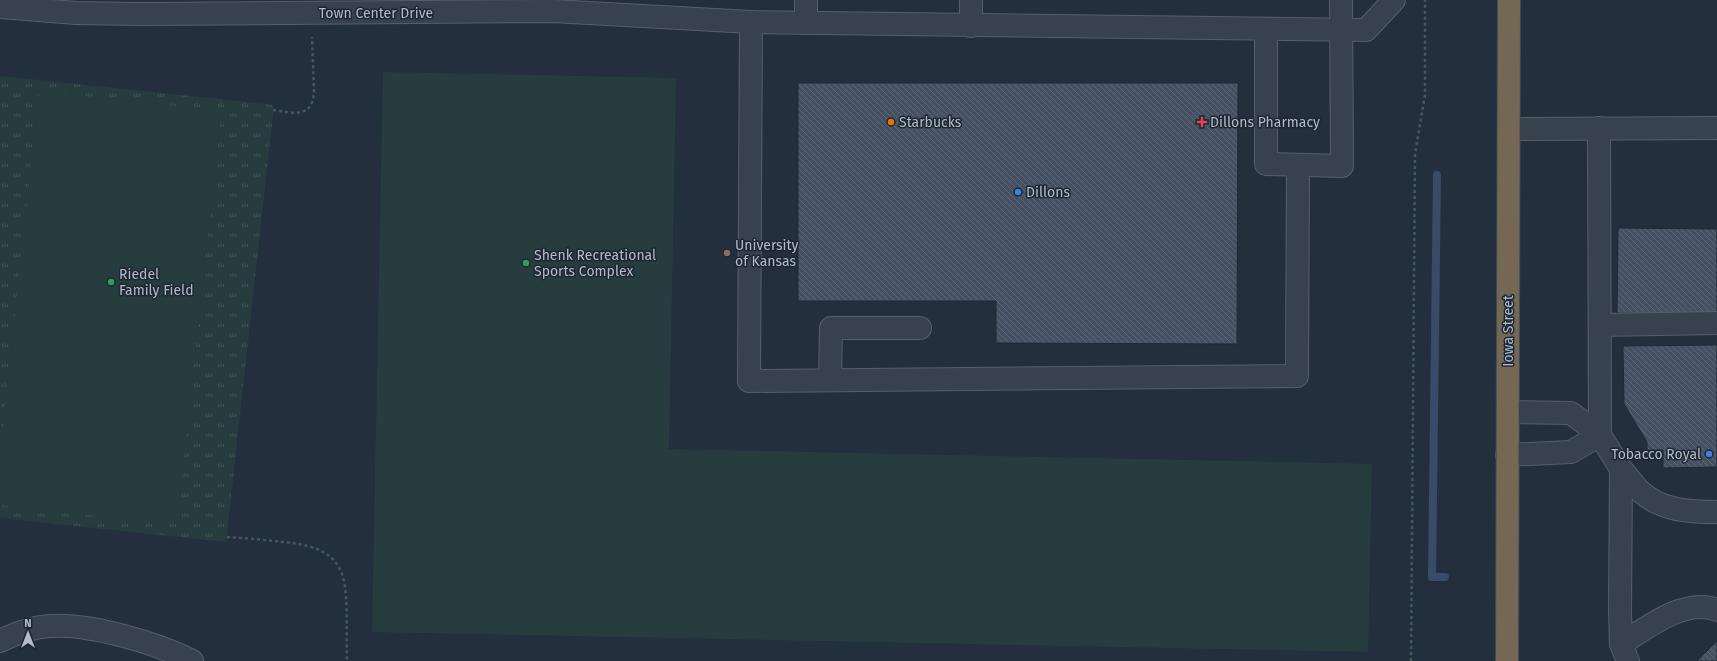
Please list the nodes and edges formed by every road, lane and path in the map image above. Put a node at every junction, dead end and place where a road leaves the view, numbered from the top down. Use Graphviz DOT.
graph roads {
  1 [pos="806,0"];
  2 [pos="971,0"];
  3 [pos="1341,0"];
  4 [pos="1394,0"];
  5 [pos="1425,0"];
  6 [pos="1509,0"];
  7 [pos="553,6"];
  8 [pos="0,7"];
  9 [pos="141,7"];
  10 [pos="312,13"];
  11 [pos="751,22"];
  12 [pos="806,23"];
  13 [pos="971,26"];
  14 [pos="1266,30"];
  15 [pos="1341,30"];
  16 [pos="273,110"];
  17 [pos="1600,128"];
  18 [pos="1717,128"];
  19 [pos="1509,129"];
  20 [pos="1298,165"];
  21 [pos="1717,324"];
  22 [pos="1600,325"];
  23 [pos="920,328"];
  24 [pos="830,380"];
  25 [pos="1508,412"];
  26 [pos="1600,435"];
  27 [pos="1507,455"];
  28 [pos="1621,469"];
  29 [pos="1717,512"];
  30 [pos="227,536"];
  31 [pos="1717,610"];
  32 [pos="0,641"];
  33 [pos="1625,652"];
  34 [pos="192,661"];
  35 [pos="347,661"];
  36 [pos="1411,661"];
  37 [pos="1507,661"];
  1 -- 12 [label="street"];
  2 -- 13 [label="street"];
  3 -- 15 [label="street"];
  4 -- 15 [label="street, Town Center Drive"];
  5 -- 36 [label="path"];
  6 -- 19 [label="highway, Iowa Street"];
  7 -- 10 [label="street, Town Center Drive"];
  7 -- 11 [label="street, Town Center Drive"];
  8 -- 9 [label="street, Town Center Drive"];
  9 -- 10 [label="street, Town Center Drive"];
  10 -- 16 [label="path"];
  11 -- 12 [label="street, Town Center Drive"];
  11 -- 24 [label="street"];
  12 -- 13 [label="street, Town Center Drive"];
  13 -- 14 [label="street, Town Center Drive"];
  14 -- 15 [label="street, Town Center Drive"];
  14 -- 20 [label="street"];
  15 -- 20 [label="street"];
  17 -- 18 [label="street"];
  17 -- 19 [label="street"];
  17 -- 22 [label="street"];
  19 -- 25 [label="highway, Iowa Street"];
  20 -- 24 [label="street"];
  21 -- 22 [label="street"];
  22 -- 26 [label="street"];
  23 -- 24 [label="street"];
  25 -- 26 [label="street"];
  25 -- 27 [label="highway, Iowa Street"];
  26 -- 27 [label="street"];
  26 -- 28 [label="street"];
  27 -- 37 [label="highway, Iowa Street"];
  28 -- 29 [label="street"];
  28 -- 33 [label="street"];
  30 -- 35 [label="path"];
  31 -- 33 [label="street"];
  32 -- 34 [label="street"];
}
